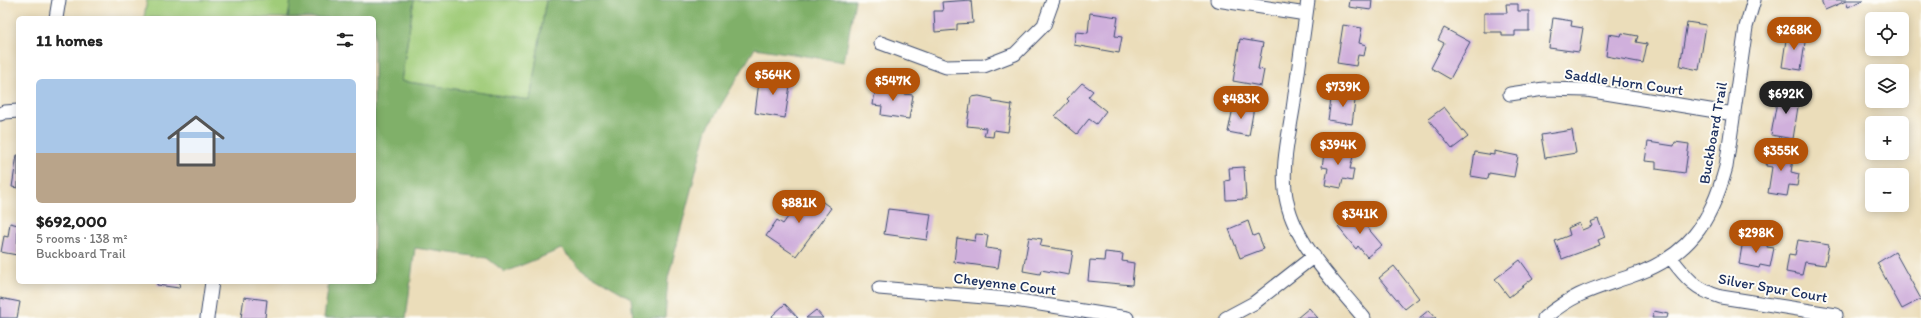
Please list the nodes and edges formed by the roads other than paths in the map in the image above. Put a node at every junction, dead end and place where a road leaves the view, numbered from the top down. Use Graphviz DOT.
graph roads {
  1 [pos="59,0"];
  2 [pos="1053,0"];
  3 [pos="1217,0"];
  4 [pos="1308,0"];
  5 [pos="1754,0"];
  6 [pos="1306,14"];
  7 [pos="56,16"];
  8 [pos="882,43"];
  9 [pos="1510,94"];
  10 [pos="16,111"];
  11 [pos="0,114"];
  12 [pos="1734,114"];
  13 [pos="1314,256"];
  14 [pos="1671,258"];
  15 [pos="212,284"];
  16 [pos="879,288"];
  17 [pos="1836,315"];
  18 [pos="207,318"];
  19 [pos="1127,318"];
  20 [pos="1226,318"];
  21 [pos="1364,318"];
  22 [pos="1544,318"];
  1 -- 7 [label="street"];
  2 -- 8 [label="street"];
  3 -- 6 [label="street"];
  4 -- 6 [label="street"];
  5 -- 12 [label="street, Buckboard Trail"];
  6 -- 13 [label="street"];
  9 -- 12 [label="street, Saddle Horn Court"];
  10 -- 11 [label="street"];
  12 -- 14 [label="street, Buckboard Trail"];
  13 -- 20 [label="street"];
  13 -- 21 [label="street"];
  14 -- 17 [label="street, Silver Spur Court"];
  14 -- 22 [label="street, Buckboard Trail"];
  15 -- 18 [label="street"];
  16 -- 19 [label="street, Cheyenne Court"];
}
